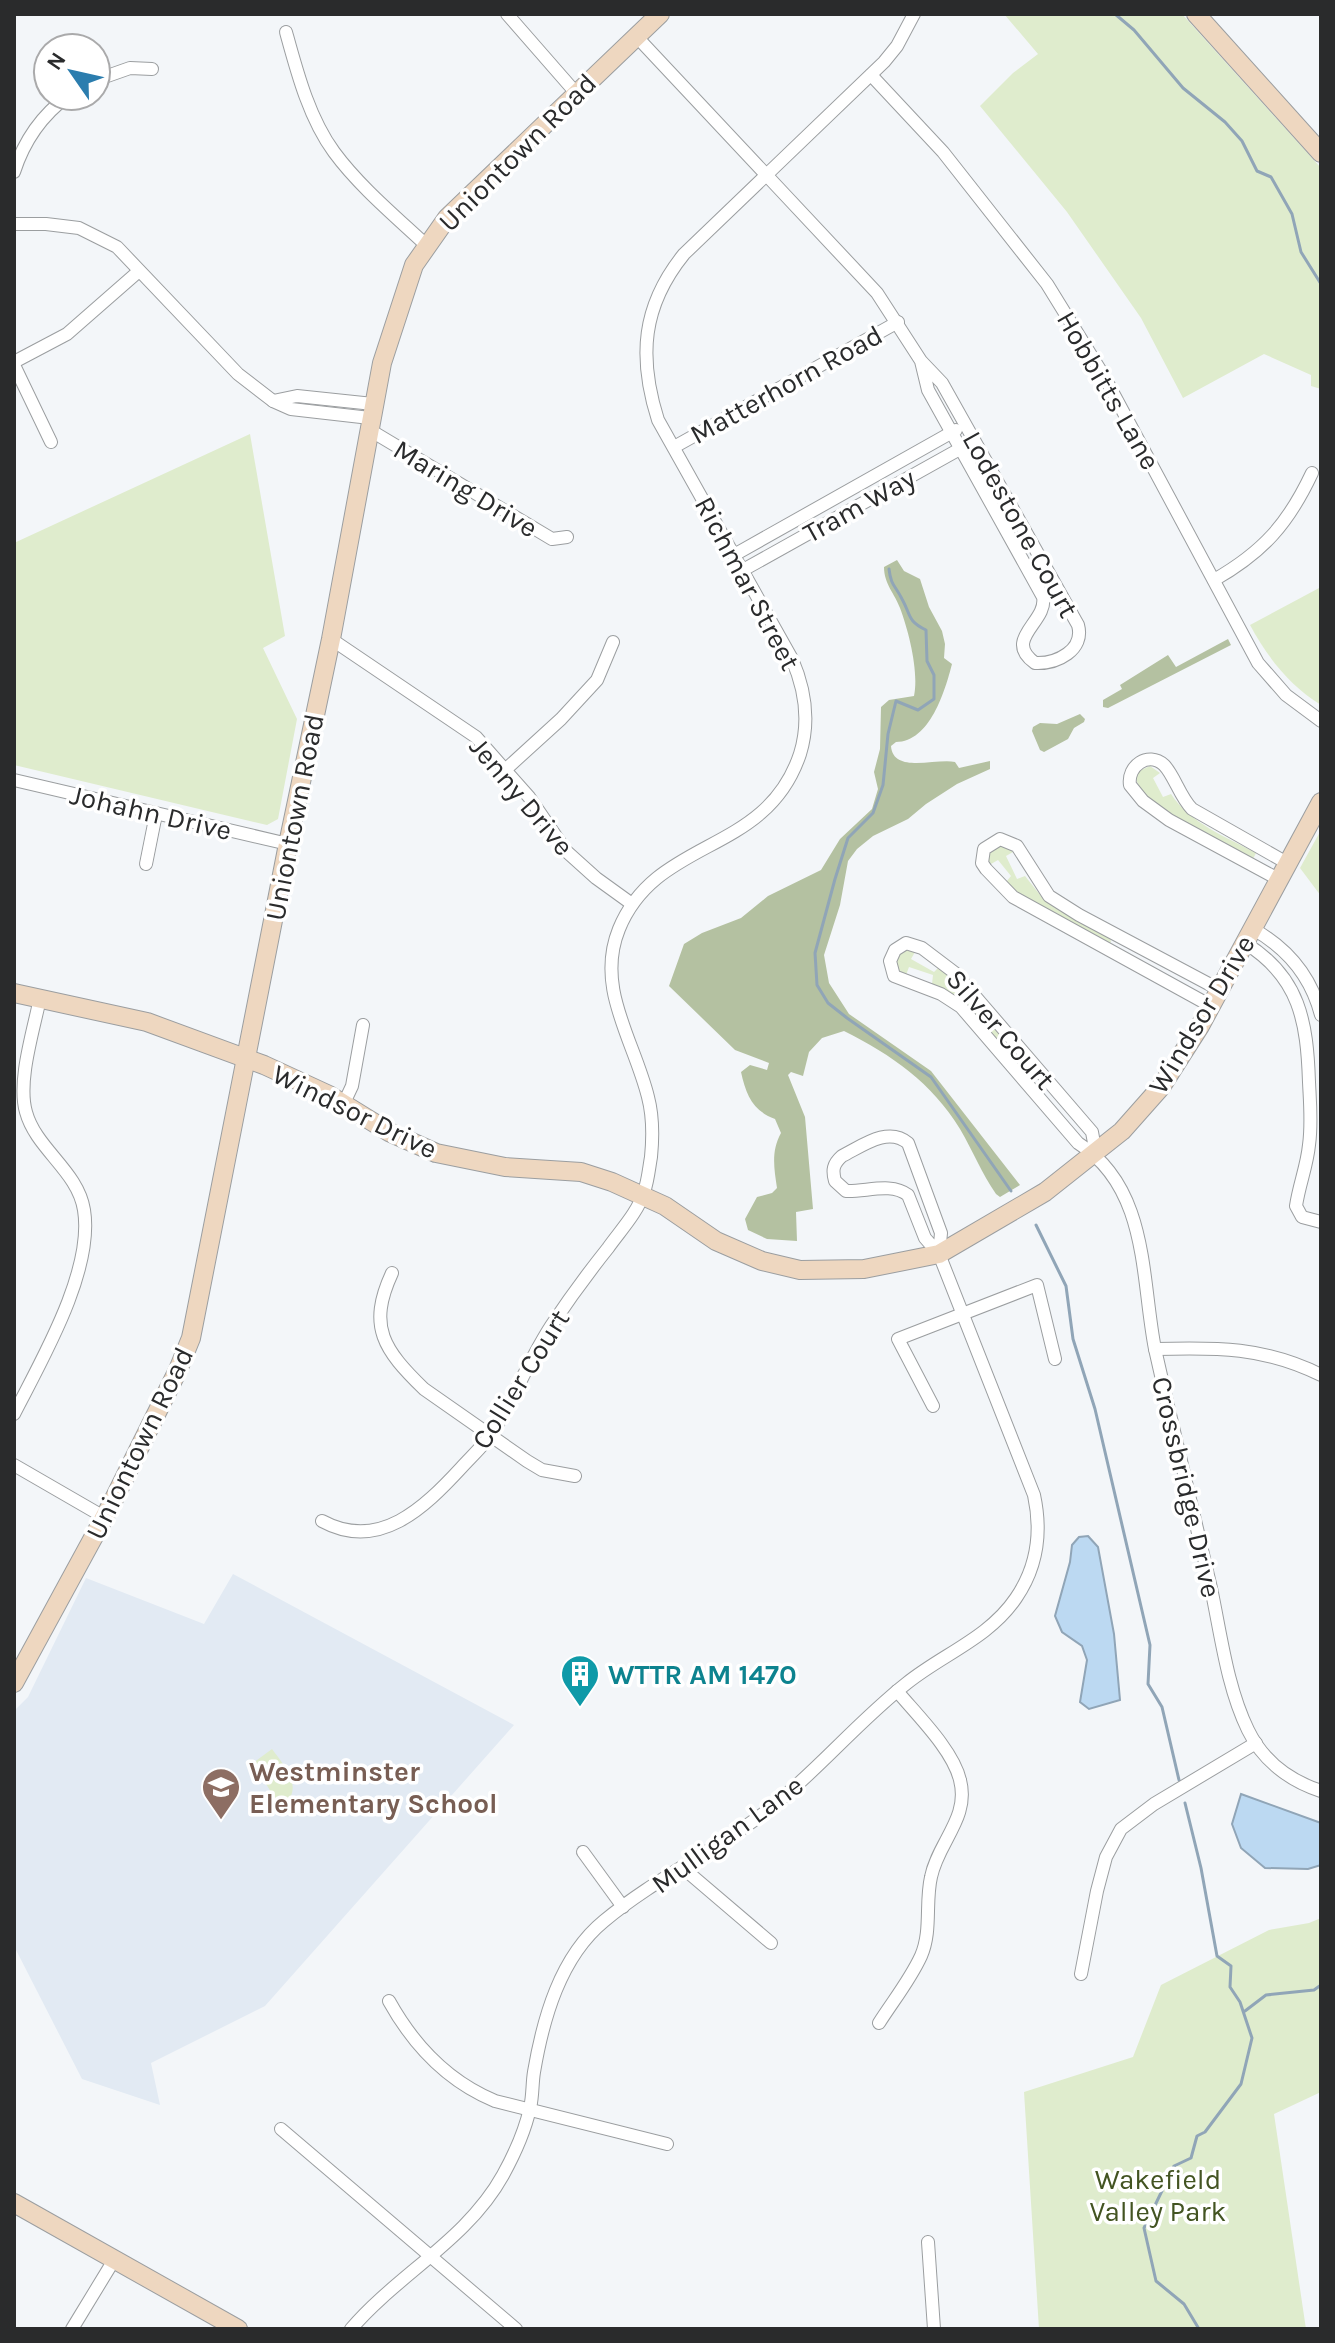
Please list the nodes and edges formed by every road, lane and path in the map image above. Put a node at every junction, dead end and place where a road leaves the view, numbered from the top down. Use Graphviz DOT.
graph roads {
  1 [pos="507,14"];
  2 [pos="660,14"];
  3 [pos="914,14"];
  4 [pos="1196,14"];
  5 [pos="286,32"];
  6 [pos="636,36"];
  7 [pos="152,69"];
  8 [pos="112,74"];
  9 [pos="871,75"];
  10 [pos="576,93"];
  11 [pos="49,112"];
  12 [pos="1321,153"];
  13 [pos="14,172"];
  14 [pos="766,174"];
  15 [pos="14,224"];
  16 [pos="426,245"];
  17 [pos="139,271"];
  18 [pos="898,322"];
  19 [pos="921,361"];
  20 [pos="14,364"];
  21 [pos="370,417"];
  22 [pos="966,425"];
  23 [pos="951,433"];
  24 [pos="976,440"];
  25 [pos="51,442"];
  26 [pos="674,447"];
  27 [pos="960,449"];
  28 [pos="1312,473"];
  29 [pos="567,537"];
  30 [pos="734,555"];
  31 [pos="743,570"];
  32 [pos="1214,580"];
  33 [pos="331,639"];
  34 [pos="613,642"];
  35 [pos="1321,721"];
  36 [pos="505,770"];
  37 [pos="14,780"];
  38 [pos="1321,802"];
  39 [pos="156,814"];
  40 [pos="288,844"];
  41 [pos="146,864"];
  42 [pos="1283,871"];
  43 [pos="632,904"];
  44 [pos="1249,936"];
  45 [pos="14,993"];
  46 [pos="40,998"];
  47 [pos="1216,998"];
  48 [pos="1321,1015"];
  49 [pos="363,1025"];
  50 [pos="246,1059"];
  51 [pos="344,1103"];
  52 [pos="1096,1154"];
  53 [pos="643,1195"];
  54 [pos="1321,1222"];
  55 [pos="939,1254"];
  56 [pos="392,1273"];
  57 [pos="962,1316"];
  58 [pos="1155,1349"];
  59 [pos="1055,1359"];
  60 [pos="1321,1375"];
  61 [pos="933,1406"];
  62 [pos="14,1414"];
  63 [pos="490,1435"];
  64 [pos="14,1465"];
  65 [pos="575,1476"];
  66 [pos="104,1517"];
  67 [pos="322,1521"];
  68 [pos="14,1683"];
  69 [pos="897,1691"];
  70 [pos="1256,1743"];
  71 [pos="1321,1791"];
  72 [pos="583,1852"];
  73 [pos="683,1868"];
  74 [pos="623,1907"];
  75 [pos="771,1943"];
  76 [pos="1081,1974"];
  77 [pos="389,2001"];
  78 [pos="879,2023"];
  79 [pos="530,2109"];
  80 [pos="281,2129"];
  81 [pos="667,2144"];
  82 [pos="14,2203"];
  83 [pos="928,2242"];
  84 [pos="429,2257"];
  85 [pos="114,2260"];
  86 [pos="72,2329"];
  87 [pos="238,2329"];
  88 [pos="351,2329"];
  89 [pos="516,2329"];
  90 [pos="934,2329"];
  1 -- 10 [label="street"];
  2 -- 6 [label="main road, Uniontown Road"];
  3 -- 9 [label="street, Richmar Street"];
  4 -- 12 [label="main road"];
  5 -- 16 [label="street"];
  6 -- 10 [label="main road, Uniontown Road"];
  6 -- 14 [label="street, Lodestone Court"];
  7 -- 8 [label="street"];
  9 -- 14 [label="street, Richmar Street"];
  9 -- 32 [label="street, Hobbitts Lane"];
  10 -- 16 [label="main road, Uniontown Road"];
  11 -- 13 [label="street"];
  14 -- 18 [label="street, Lodestone Court"];
  14 -- 26 [label="street, Richmar Street"];
  15 -- 17 [label="street"];
  16 -- 21 [label="main road, Uniontown Road"];
  17 -- 20 [label="street"];
  17 -- 21 [label="street"];
  18 -- 19 [label="street, Lodestone Court"];
  18 -- 26 [label="street, Matterhorn Road"];
  19 -- 22 [label="street, Lodestone Court"];
  19 -- 23 [label="street, Lodestone Court"];
  20 -- 25 [label="street"];
  21 -- 29 [label="street, Maring Drive"];
  21 -- 33 [label="main road, Uniontown Road"];
  22 -- 23 [label="street, Tram Way"];
  22 -- 24 [label="street, Lodestone Court"];
  23 -- 27 [label="street, Lodestone Court"];
  23 -- 30 [label="street, Tram Way"];
  24 -- 27 [label="street, Tram Way"];
  24 -- 27 [label="street, Lodestone Court"];
  26 -- 30 [label="street, Richmar Street"];
  27 -- 31 [label="street, Tram Way"];
  28 -- 32 [label="street"];
  30 -- 31 [label="street, Richmar Street"];
  31 -- 43 [label="street, Richmar Street"];
  32 -- 35 [label="street, Hobbitts Lane"];
  33 -- 36 [label="street, Jenny Drive"];
  33 -- 40 [label="main road, Uniontown Road"];
  34 -- 36 [label="street"];
  36 -- 43 [label="street, Jenny Drive"];
  37 -- 39 [label="street, Johahn Drive"];
  38 -- 42 [label="main road, Windsor Drive"];
  39 -- 40 [label="street, Johahn Drive"];
  39 -- 41 [label="street"];
  40 -- 50 [label="main road, Uniontown Road"];
  42 -- 42 [label="street"];
  42 -- 44 [label="main road, Windsor Drive"];
  43 -- 53 [label="street, Richmar Street"];
  44 -- 47 [label="main road, Windsor Drive"];
  44 -- 48 [label="street"];
  44 -- 54 [label="street"];
  45 -- 46 [label="main road, Windsor Drive"];
  46 -- 50 [label="main road, Windsor Drive"];
  46 -- 62 [label="street"];
  47 -- 47 [label="street"];
  47 -- 52 [label="main road, Windsor Drive"];
  49 -- 51 [label="street"];
  50 -- 51 [label="main road, Windsor Drive"];
  50 -- 66 [label="main road, Uniontown Road"];
  51 -- 53 [label="main road, Windsor Drive"];
  52 -- 52 [label="street, Silver Court"];
  52 -- 55 [label="main road, Windsor Drive"];
  52 -- 58 [label="street, Crossbridge Drive"];
  53 -- 55 [label="main road, Windsor Drive"];
  53 -- 63 [label="street, Collier Court"];
  55 -- 55 [label="street"];
  55 -- 57 [label="street, Mulligan Lane"];
  56 -- 63 [label="street"];
  57 -- 59 [label="street"];
  57 -- 61 [label="street"];
  57 -- 69 [label="street, Mulligan Lane"];
  58 -- 60 [label="street"];
  58 -- 70 [label="street, Crossbridge Drive"];
  63 -- 65 [label="street"];
  63 -- 67 [label="street, Collier Court"];
  64 -- 66 [label="street"];
  66 -- 68 [label="main road, Uniontown Road"];
  69 -- 73 [label="street, Mulligan Lane"];
  69 -- 78 [label="street"];
  70 -- 71 [label="street, Crossbridge Drive"];
  70 -- 76 [label="street"];
  72 -- 74 [label="street"];
  73 -- 74 [label="street, Mulligan Lane"];
  73 -- 75 [label="street"];
  74 -- 79 [label="street, Mulligan Lane"];
  77 -- 79 [label="street"];
  79 -- 81 [label="street"];
  79 -- 84 [label="street, Mulligan Lane"];
  80 -- 84 [label="street"];
  82 -- 85 [label="main road"];
  83 -- 90 [label="street"];
  84 -- 88 [label="street, Mulligan Lane"];
  84 -- 89 [label="street"];
  85 -- 86 [label="street"];
  85 -- 87 [label="main road"];
}
